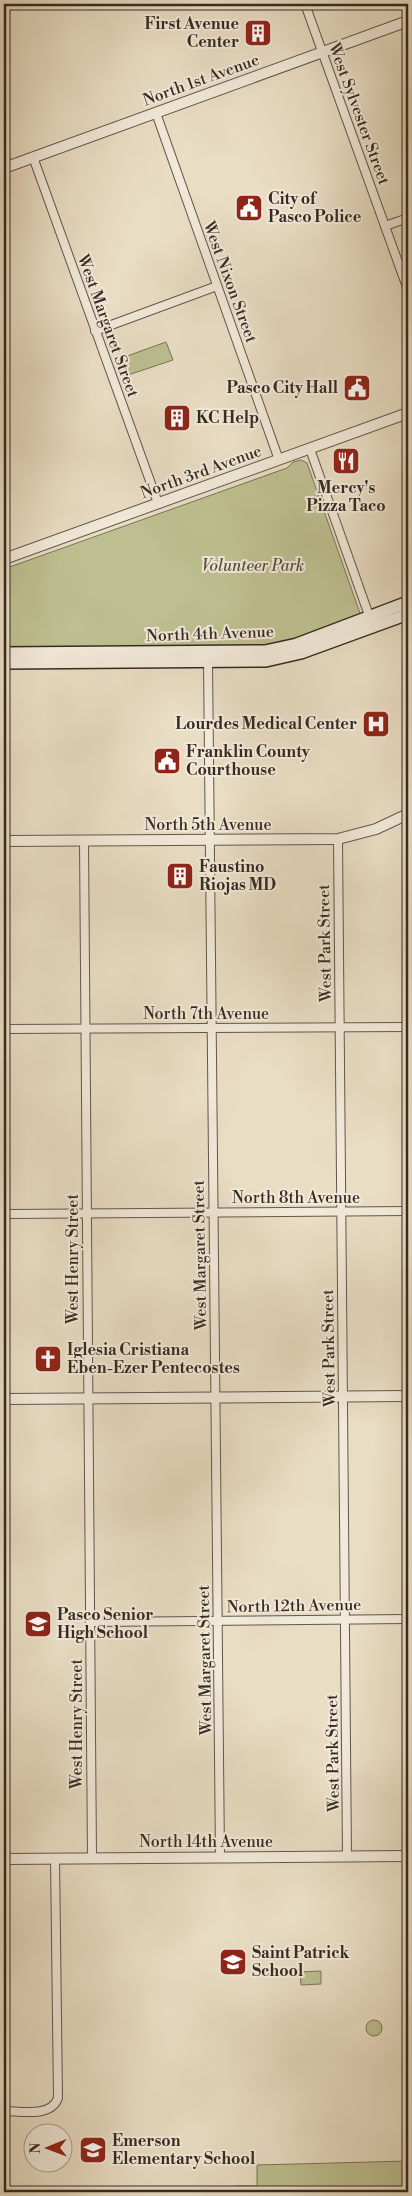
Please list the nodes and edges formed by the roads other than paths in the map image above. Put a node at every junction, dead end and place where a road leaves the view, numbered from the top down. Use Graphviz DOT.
graph roads {
  1 [pos="305,4"];
  2 [pos="408,22"];
  3 [pos="322,53"];
  4 [pos="156,113"];
  5 [pos="33,157"];
  6 [pos="4,168"];
  7 [pos="408,218"];
  8 [pos="385,226"];
  9 [pos="217,286"];
  10 [pos="408,290"];
  11 [pos="96,331"];
  12 [pos="408,413"];
  13 [pos="310,449"];
  14 [pos="279,460"];
  15 [pos="158,503"];
  16 [pos="4,559"];
  17 [pos="408,602"];
  18 [pos="408,614"];
  19 [pos="372,622"];
  20 [pos="4,653"];
  21 [pos="208,657"];
  22 [pos="4,663"];
  23 [pos="408,814"];
  24 [pos="338,839"];
  25 [pos="84,840"];
  26 [pos="210,840"];
  27 [pos="4,841"];
  28 [pos="340,1027"];
  29 [pos="408,1027"];
  30 [pos="212,1028"];
  31 [pos="4,1029"];
  32 [pos="85,1029"];
  33 [pos="342,1211"];
  34 [pos="408,1211"];
  35 [pos="214,1212"];
  36 [pos="87,1213"];
  37 [pos="4,1214"];
  38 [pos="408,1396"];
  39 [pos="216,1397"];
  40 [pos="343,1397"];
  41 [pos="88,1398"];
  42 [pos="4,1399"];
  43 [pos="408,1619"];
  44 [pos="345,1620"];
  45 [pos="218,1621"];
  46 [pos="90,1622"];
  47 [pos="408,1856"];
  48 [pos="220,1857"];
  49 [pos="347,1857"];
  50 [pos="55,1858"];
  51 [pos="92,1858"];
  52 [pos="4,1859"];
  53 [pos="4,2111"];
  1 -- 3 [label="street, West Sylvester Street"];
  2 -- 3 [label="street, North 1st Avenue"];
  3 -- 4 [label="street, North 1st Avenue"];
  3 -- 8 [label="street, West Sylvester Street"];
  4 -- 5 [label="street, North 1st Avenue"];
  4 -- 9 [label="street, West Nixon Street"];
  5 -- 6 [label="street, North 1st Avenue"];
  5 -- 11 [label="street, West Margaret Street"];
  7 -- 8 [label="street"];
  8 -- 10 [label="street, West Sylvester Street"];
  9 -- 11 [label="street"];
  9 -- 14 [label="street, West Nixon Street"];
  11 -- 15 [label="street, West Margaret Street"];
  12 -- 13 [label="street, North 3rd Avenue"];
  13 -- 14 [label="street, North 3rd Avenue"];
  13 -- 19 [label="street"];
  14 -- 15 [label="street, North 3rd Avenue"];
  15 -- 16 [label="street, North 3rd Avenue"];
  17 -- 19 [label="main road, North 4th Avenue"];
  18 -- 19 [label="main road, North 4th Avenue"];
  19 -- 21 [label="main road, North 4th Avenue"];
  20 -- 21 [label="main road, North 4th Avenue"];
  21 -- 22 [label="main road, North 4th Avenue"];
  21 -- 26 [label="street, West Margaret Street"];
  23 -- 24 [label="street, North 5th Avenue"];
  24 -- 26 [label="street, North 5th Avenue"];
  24 -- 28 [label="street, West Park Street"];
  25 -- 26 [label="street, North 5th Avenue"];
  25 -- 27 [label="street, North 5th Avenue"];
  25 -- 32 [label="street, West Henry Street"];
  26 -- 30 [label="street, West Margaret Street"];
  28 -- 29 [label="street, North 7th Avenue"];
  28 -- 30 [label="street, North 7th Avenue"];
  28 -- 33 [label="street, West Park Street"];
  30 -- 32 [label="street, North 7th Avenue"];
  30 -- 35 [label="street, West Margaret Street"];
  31 -- 32 [label="street, North 7th Avenue"];
  32 -- 36 [label="street, West Henry Street"];
  33 -- 34 [label="street, North 8th Avenue"];
  33 -- 35 [label="street, North 8th Avenue"];
  33 -- 40 [label="street, West Park Street"];
  35 -- 36 [label="street, North 8th Avenue"];
  35 -- 39 [label="street, West Margaret Street"];
  36 -- 37 [label="street, North 8th Avenue"];
  36 -- 41 [label="street, West Henry Street"];
  38 -- 40 [label="street"];
  39 -- 40 [label="street"];
  39 -- 41 [label="street"];
  39 -- 45 [label="street, West Margaret Street"];
  40 -- 44 [label="street, West Park Street"];
  41 -- 42 [label="street"];
  41 -- 46 [label="street, West Henry Street"];
  43 -- 44 [label="street, North 12th Avenue"];
  44 -- 45 [label="street, North 12th Avenue"];
  44 -- 49 [label="street, West Park Street"];
  45 -- 46 [label="street, North 12th Avenue"];
  45 -- 48 [label="street, West Margaret Street"];
  46 -- 51 [label="street, West Henry Street"];
  47 -- 49 [label="street, North 14th Avenue"];
  48 -- 49 [label="street, North 14th Avenue"];
  48 -- 51 [label="street, North 14th Avenue"];
  50 -- 51 [label="street, North 14th Avenue"];
  50 -- 52 [label="street, North 14th Avenue"];
  50 -- 53 [label="street"];
}
